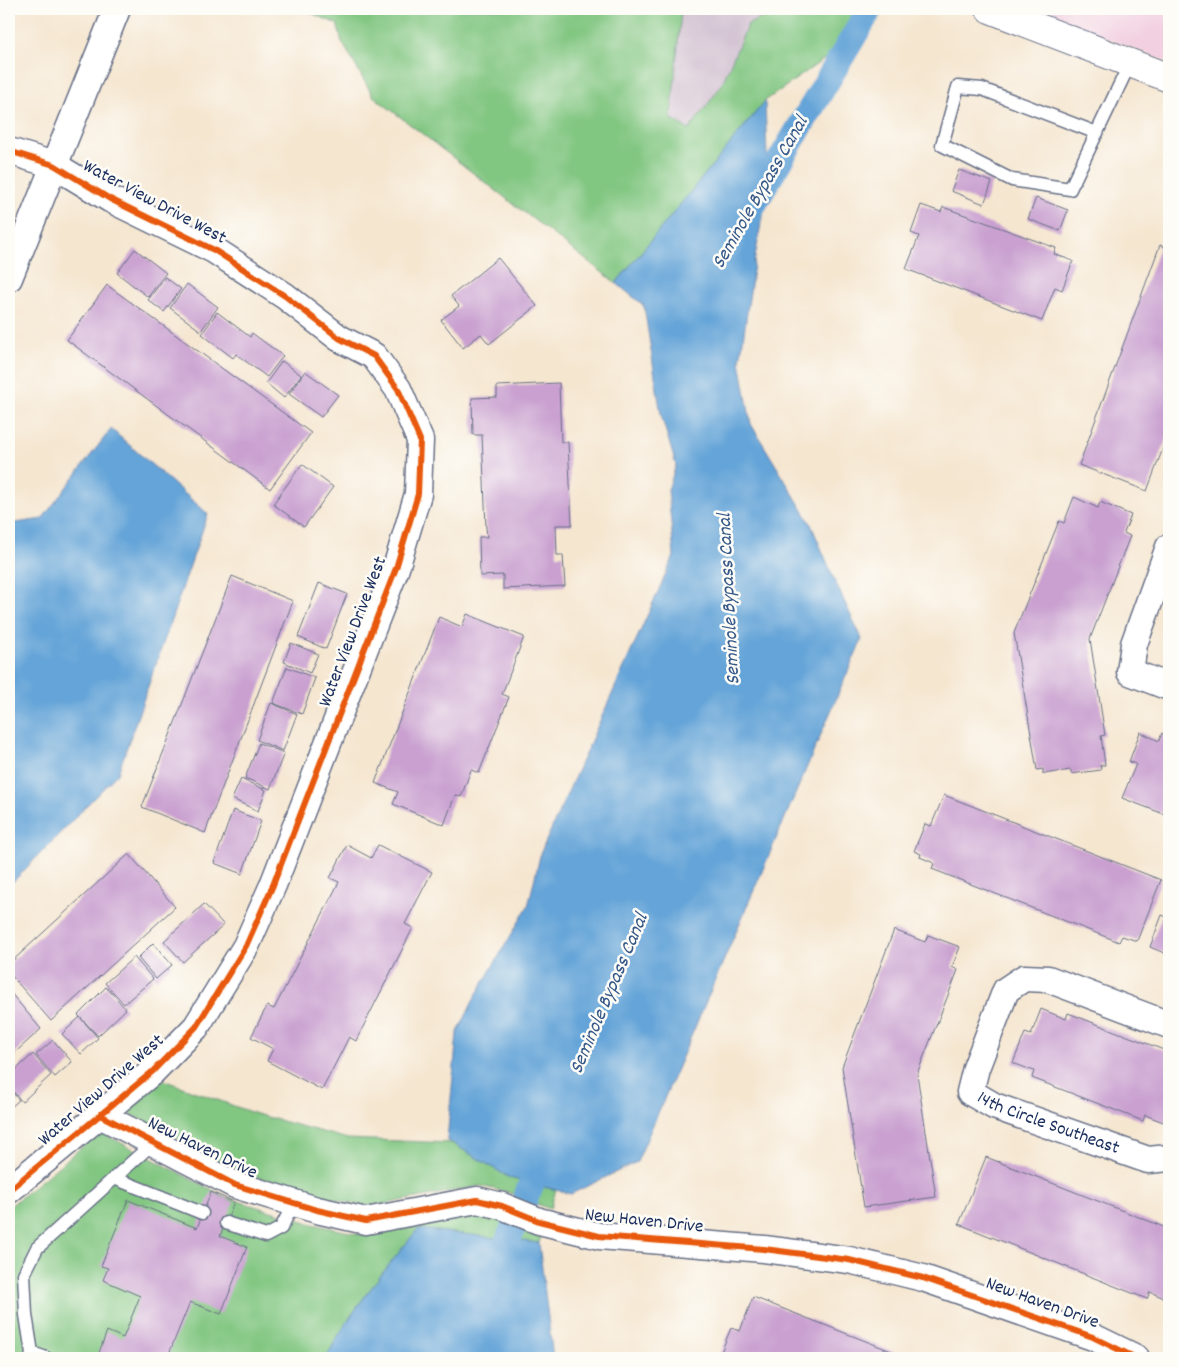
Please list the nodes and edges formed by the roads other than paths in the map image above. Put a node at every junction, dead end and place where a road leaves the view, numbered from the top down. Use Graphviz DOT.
graph roads {
  1 [pos="117,9"];
  2 [pos="992,9"];
  3 [pos="1130,63"];
  4 [pos="1169,78"];
  5 [pos="1097,133"];
  6 [pos="9,151"];
  7 [pos="54,166"];
  8 [pos="9,278"];
  9 [pos="1169,547"];
  10 [pos="1169,688"];
  11 [pos="1169,1025"];
  12 [pos="100,1115"];
  13 [pos="153,1143"];
  14 [pos="1169,1158"];
  15 [pos="114,1178"];
  16 [pos="9,1190"];
  17 [pos="294,1203"];
  18 [pos="202,1213"];
  19 [pos="226,1223"];
  20 [pos="32,1356"];
  21 [pos="46,1358"];
  22 [pos="1136,1358"];
  1 -- 7 [label="street"];
  2 -- 3 [label="street"];
  3 -- 4 [label="street"];
  3 -- 5 [label="lane"];
  5 -- 5 [label="lane"];
  6 -- 7 [label="street, Water View Drive West"];
  7 -- 8 [label="street"];
  7 -- 12 [label="street, Water View Drive West"];
  9 -- 10 [label="street"];
  11 -- 14 [label="street, 14th Circle Southeast"];
  12 -- 13 [label="street, New Haven Drive"];
  12 -- 16 [label="street, Water View Drive West"];
  13 -- 15 [label="lane"];
  13 -- 17 [label="street, New Haven Drive"];
  15 -- 18 [label="lane"];
  15 -- 20 [label="lane"];
  17 -- 19 [label="lane"];
  17 -- 22 [label="street, New Haven Drive"];
  20 -- 21 [label="lane"];
}
